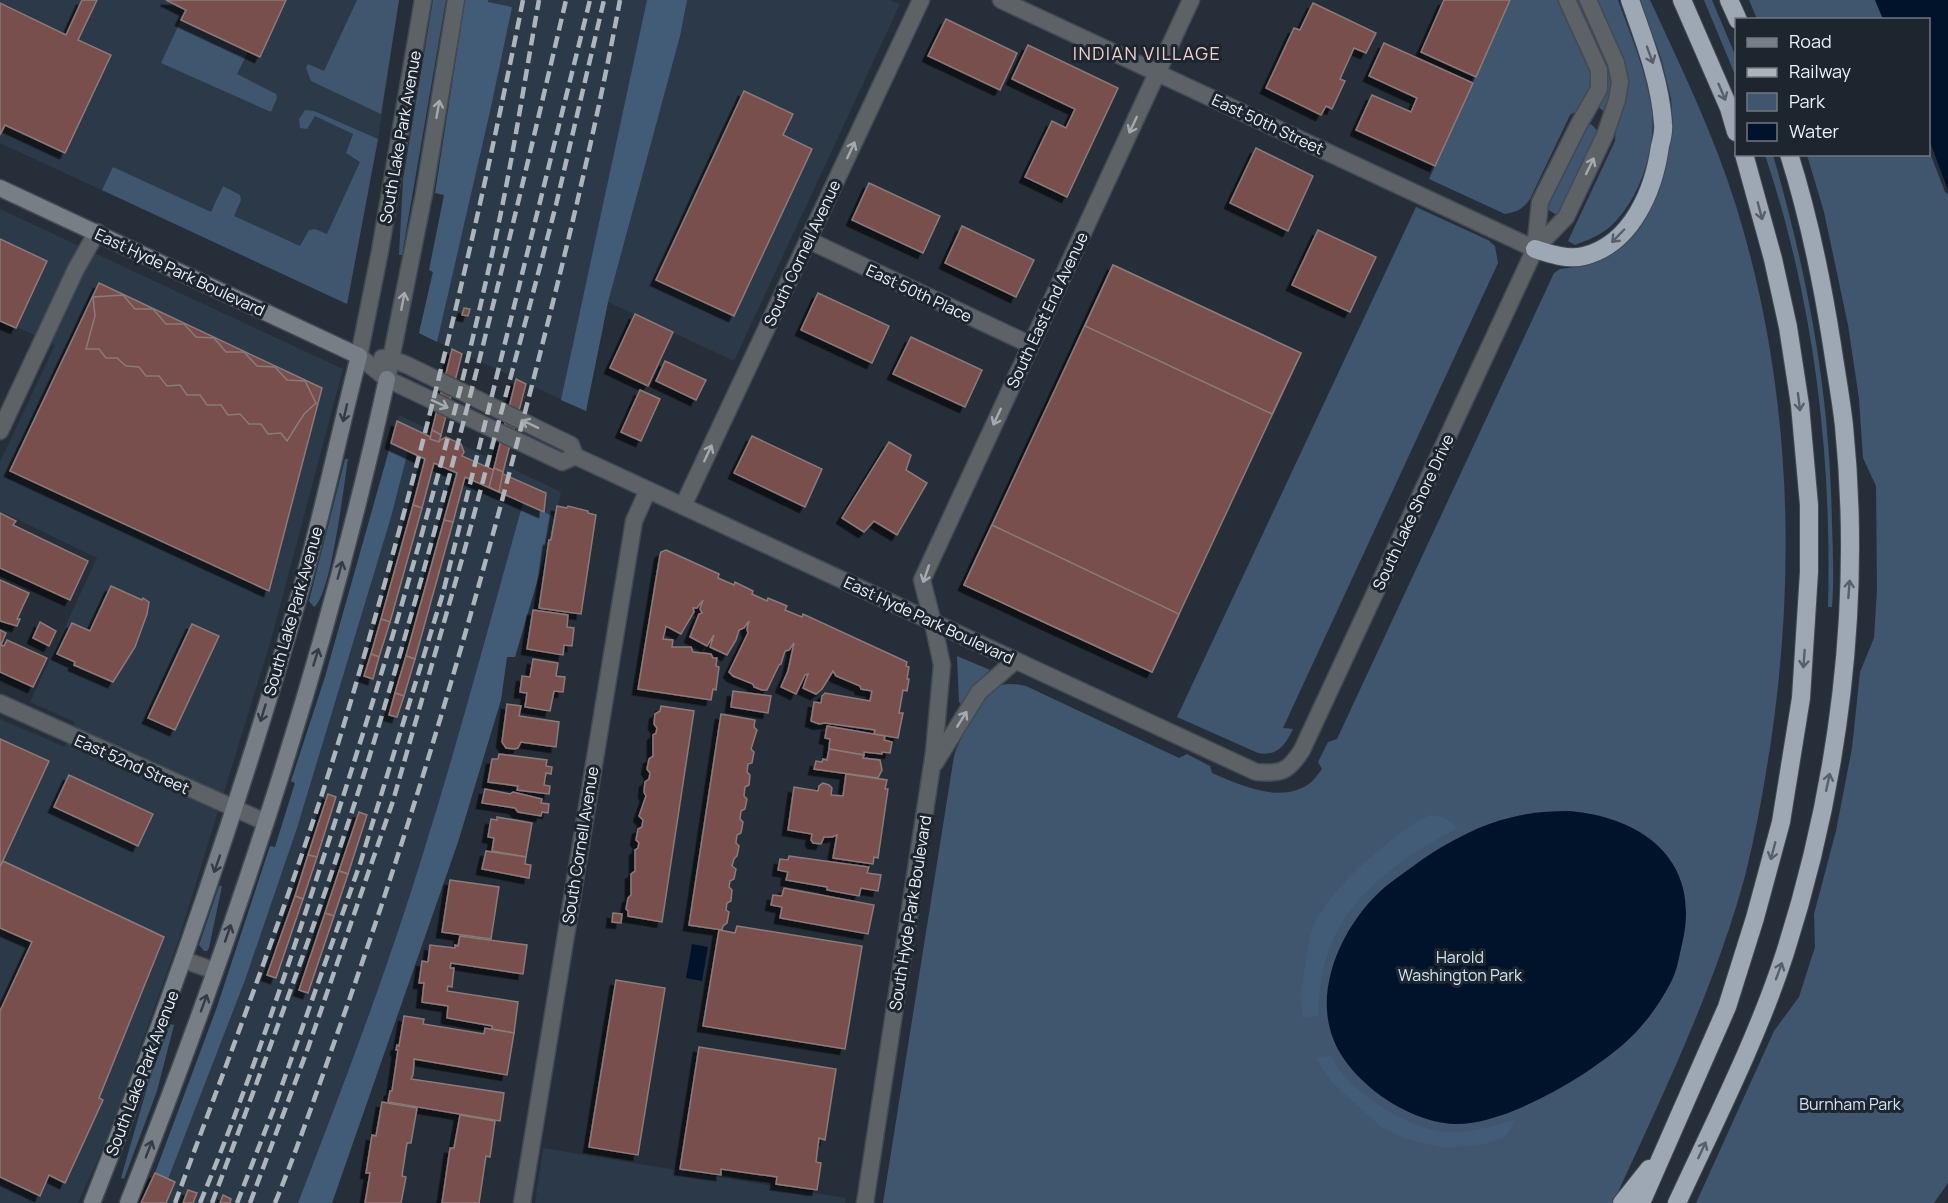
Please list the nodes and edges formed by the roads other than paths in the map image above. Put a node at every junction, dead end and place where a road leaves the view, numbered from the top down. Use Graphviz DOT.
graph roads {
  1 [pos="423,0"];
  2 [pos="456,0"];
  3 [pos="921,0"];
  4 [pos="1001,0"];
  5 [pos="1191,0"];
  6 [pos="1567,0"];
  7 [pos="1588,0"];
  8 [pos="1630,0"];
  9 [pos="1682,0"];
  10 [pos="1729,0"];
  11 [pos="1737,18"];
  12 [pos="1158,72"];
  13 [pos="1585,116"];
  14 [pos="1735,126"];
  15 [pos="1606,128"];
  16 [pos="1745,156"];
  17 [pos="1790,156"];
  18 [pos="0,188"];
  19 [pos="97,232"];
  20 [pos="808,240"];
  21 [pos="1535,249"];
  22 [pos="1030,345"];
  23 [pos="359,356"];
  24 [pos="391,358"];
  25 [pos="387,379"];
  26 [pos="0,431"];
  27 [pos="574,456"];
  28 [pos="648,490"];
  29 [pos="683,506"];
  30 [pos="933,623"];
  31 [pos="1015,661"];
  32 [pos="0,704"];
  33 [pos="932,769"];
  34 [pos="1285,770"];
  35 [pos="236,809"];
  36 [pos="265,822"];
  37 [pos="184,960"];
  38 [pos="215,971"];
  39 [pos="1664,1152"];
  40 [pos="92,1203"];
  41 [pos="128,1203"];
  42 [pos="522,1203"];
  43 [pos="865,1203"];
  44 [pos="1622,1203"];
  45 [pos="1641,1203"];
  46 [pos="1677,1203"];
  1 -- 23 [label="street, South Lake Park Avenue"];
  24 -- 2 [label="street, South Lake Park Avenue, one-way"];
  20 -- 3 [label="street, South Cornell Avenue, one-way"];
  4 -- 12 [label="street, East 50th Street"];
  5 -- 12 [label="street, South East End Avenue"];
  6 -- 13 [label="street"];
  7 -- 15 [label="street"];
  8 -- 21 [label="highway, one-way"];
  9 -- 14 [label="highway, one-way"];
  10 -- 11 [label="highway"];
  12 -- 21 [label="street, East 50th Street"];
  12 -- 22 [label="street, South East End Avenue, one-way"];
  13 -- 15 [label="street"];
  13 -- 21 [label="street"];
  21 -- 15 [label="street, one-way"];
  16 -- 39 [label="highway, one-way"];
  46 -- 17 [label="highway, one-way"];
  18 -- 19 [label="main road, East Hyde Park Boulevard"];
  19 -- 23 [label="main road, East Hyde Park Boulevard"];
  19 -- 26 [label="street"];
  20 -- 22 [label="street, East 50th Place"];
  29 -- 20 [label="street, South Cornell Avenue, one-way"];
  21 -- 34 [label="street, South Lake Shore Drive"];
  22 -- 30 [label="street, South East End Avenue, one-way"];
  23 -- 24 [label="street, East Hyde Park Boulevard"];
  23 -- 25 [label="street, East Hyde Park Boulevard"];
  23 -- 35 [label="main road, South Lake Park Avenue, one-way"];
  24 -- 25 [label="street, South Lake Park Avenue"];
  27 -- 24 [label="street, East Hyde Park Boulevard, one-way"];
  25 -- 27 [label="street, East Hyde Park Boulevard, one-way"];
  36 -- 25 [label="main road, South Lake Park Avenue, one-way"];
  27 -- 28 [label="street, East Hyde Park Boulevard"];
  28 -- 29 [label="street, East Hyde Park Boulevard"];
  28 -- 42 [label="street, South Cornell Avenue"];
  29 -- 30 [label="street, East Hyde Park Boulevard"];
  30 -- 31 [label="street, East Hyde Park Boulevard"];
  30 -- 33 [label="street, South Hyde Park Boulevard"];
  33 -- 31 [label="street, one-way"];
  31 -- 34 [label="street, East Hyde Park Boulevard"];
  32 -- 35 [label="street, East 52nd Street"];
  33 -- 43 [label="street, South Hyde Park Boulevard"];
  35 -- 36 [label="street, East 52nd Street"];
  35 -- 37 [label="main road, South Lake Park Avenue, one-way"];
  38 -- 36 [label="main road, South Lake Park Avenue, one-way"];
  37 -- 38 [label="street"];
  37 -- 40 [label="main road, South Lake Park Avenue"];
  41 -- 38 [label="main road, South Lake Park Avenue, one-way"];
  39 -- 44 [label="highway"];
  39 -- 45 [label="highway"];
}
